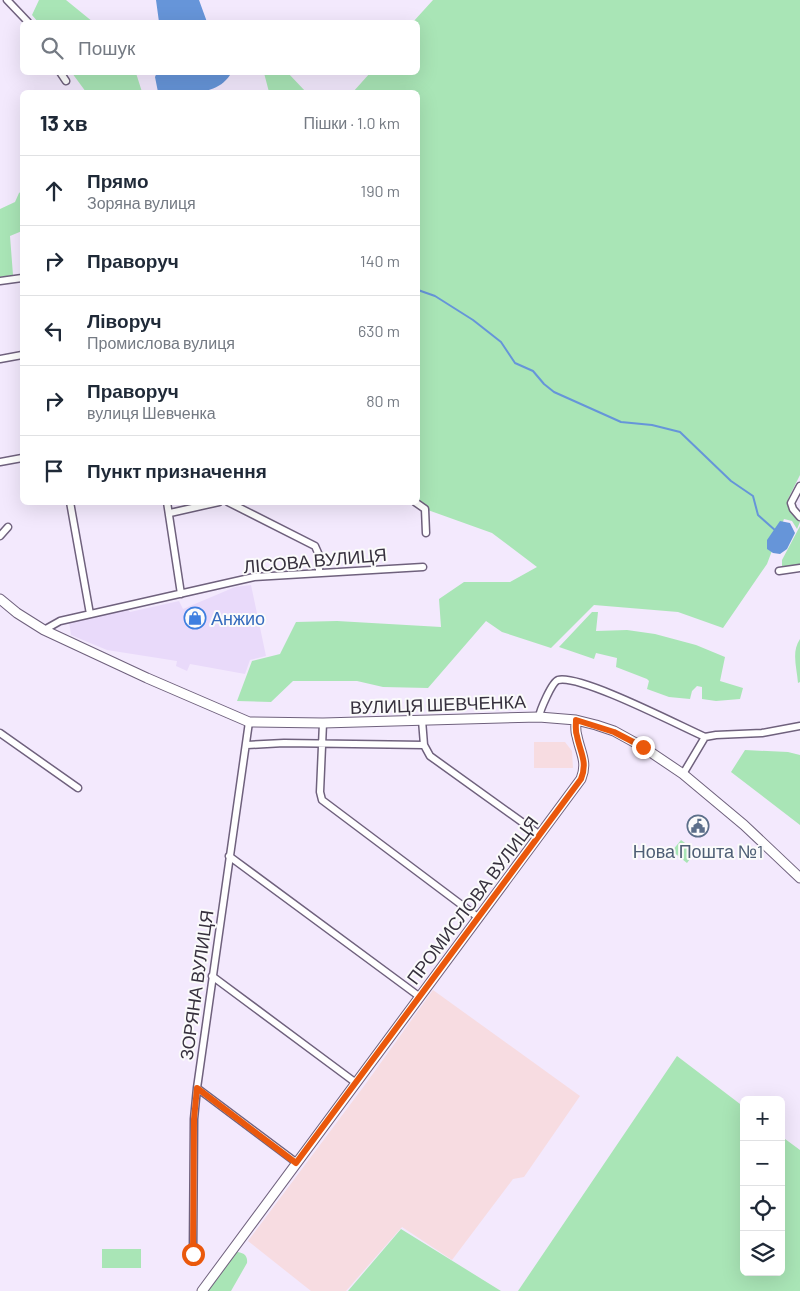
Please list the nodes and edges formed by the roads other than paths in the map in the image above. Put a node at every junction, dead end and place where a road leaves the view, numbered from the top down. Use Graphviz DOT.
graph roads {
  1 [pos="7,0"];
  2 [pos="27,20"];
  3 [pos="62,75"];
  4 [pos="66,82"];
  5 [pos="20,278"];
  6 [pos="0,281"];
  7 [pos="20,354"];
  8 [pos="0,359"];
  9 [pos="20,458"];
  10 [pos="0,462"];
  11 [pos="800,486"];
  12 [pos="71,505"];
  13 [pos="168,505"];
  14 [pos="206,505"];
  15 [pos="234,505"];
  16 [pos="420,505"];
  17 [pos="170,513"];
  18 [pos="800,517"];
  19 [pos="8,528"];
  20 [pos="426,533"];
  21 [pos="0,536"];
  22 [pos="423,567"];
  23 [pos="800,568"];
  24 [pos="779,571"];
  25 [pos="319,572"];
  26 [pos="181,594"];
  27 [pos="0,600"];
  28 [pos="90,614"];
  29 [pos="44,630"];
  30 [pos="539,717"];
  31 [pos="422,720"];
  32 [pos="576,720"];
  33 [pos="249,722"];
  34 [pos="323,723"];
  35 [pos="800,726"];
  36 [pos="0,733"];
  37 [pos="705,737"];
  38 [pos="322,744"];
  39 [pos="247,745"];
  40 [pos="424,745"];
  41 [pos="683,774"];
  42 [pos="78,788"];
  43 [pos="540,835"];
  44 [pos="229,856"];
  45 [pos="800,878"];
  46 [pos="479,918"];
  47 [pos="212,976"];
  48 [pos="420,997"];
  49 [pos="356,1083"];
  50 [pos="197,1088"];
  51 [pos="296,1163"];
  52 [pos="193,1254"];
  53 [pos="202,1291"];
  1 -- 2 [label="street"];
  3 -- 4 [label="street"];
  5 -- 6 [label="street"];
  7 -- 8 [label="street"];
  9 -- 10 [label="street"];
  11 -- 18 [label="street"];
  12 -- 28 [label="street"];
  13 -- 17 [label="street"];
  14 -- 17 [label="street"];
  15 -- 25 [label="street"];
  16 -- 20 [label="street"];
  17 -- 26 [label="street"];
  19 -- 21 [label="street"];
  22 -- 25 [label="street, ЛІСОВА ВУЛИЦЯ"];
  23 -- 24 [label="street"];
  25 -- 26 [label="street, ЛІСОВА ВУЛИЦЯ"];
  26 -- 28 [label="street, ЛІСОВА ВУЛИЦЯ"];
  27 -- 29 [label="street, ВУЛИЦЯ ШЕВЧЕНКА"];
  28 -- 29 [label="street, ЛІСОВА ВУЛИЦЯ"];
  29 -- 33 [label="street, ВУЛИЦЯ ШЕВЧЕНКА"];
  30 -- 31 [label="street, ВУЛИЦЯ ШЕВЧЕНКА"];
  30 -- 32 [label="street, ВУЛИЦЯ ШЕВЧЕНКА"];
  30 -- 37 [label="street"];
  31 -- 34 [label="street, ВУЛИЦЯ ШЕВЧЕНКА"];
  31 -- 40 [label="street"];
  32 -- 41 [label="street, ВУЛИЦЯ ШЕВЧЕНКА"];
  32 -- 43 [label="street, ПРОМИСЛОВА ВУЛИЦЯ"];
  33 -- 34 [label="street, ВУЛИЦЯ ШЕВЧЕНКА"];
  33 -- 39 [label="street, ЗОРЯНА ВУЛИЦЯ"];
  34 -- 38 [label="street"];
  35 -- 37 [label="street"];
  36 -- 42 [label="street"];
  37 -- 41 [label="street"];
  38 -- 39 [label="street"];
  38 -- 40 [label="street"];
  38 -- 46 [label="street"];
  39 -- 44 [label="street, ЗОРЯНА ВУЛИЦЯ"];
  40 -- 43 [label="street"];
  41 -- 45 [label="street, ВУЛИЦЯ ШЕВЧЕНКА"];
  43 -- 46 [label="street, ПРОМИСЛОВА ВУЛИЦЯ"];
  44 -- 47 [label="street, ЗОРЯНА ВУЛИЦЯ"];
  44 -- 48 [label="street"];
  46 -- 48 [label="street, ПРОМИСЛОВА ВУЛИЦЯ"];
  47 -- 49 [label="street"];
  47 -- 50 [label="street, ЗОРЯНА ВУЛИЦЯ"];
  48 -- 49 [label="street, ПРОМИСЛОВА ВУЛИЦЯ"];
  49 -- 51 [label="street, ПРОМИСЛОВА ВУЛИЦЯ"];
  50 -- 51 [label="street"];
  50 -- 52 [label="street, ЗОРЯНА ВУЛИЦЯ"];
  51 -- 53 [label="street, ПРОМИСЛОВА ВУЛИЦЯ"];
}
